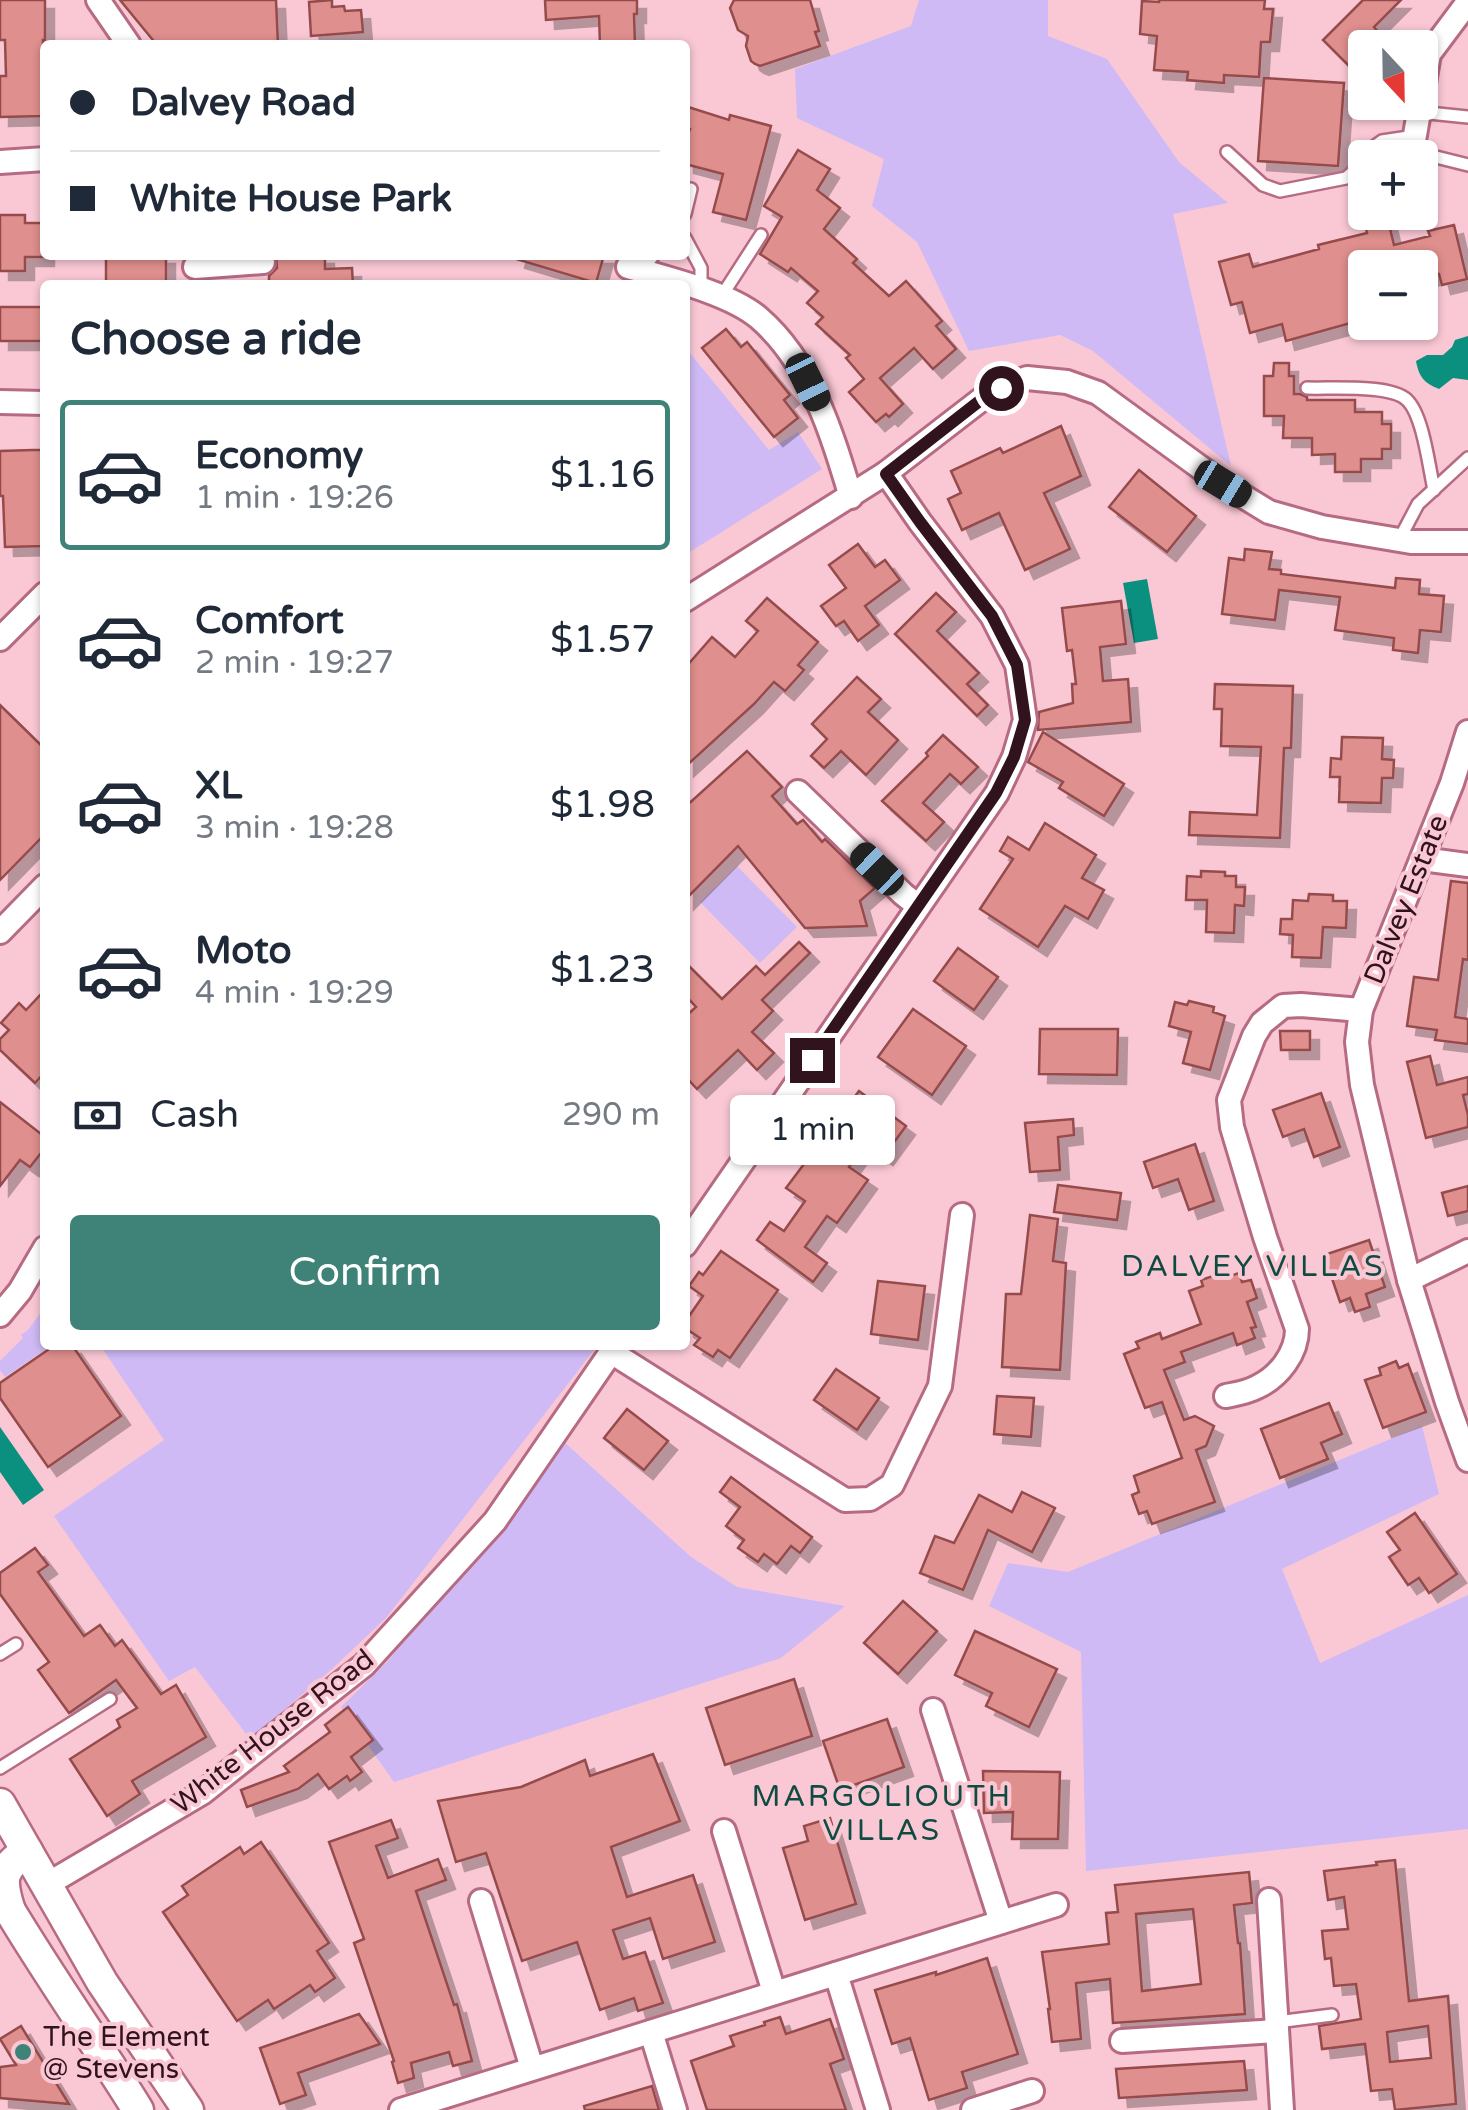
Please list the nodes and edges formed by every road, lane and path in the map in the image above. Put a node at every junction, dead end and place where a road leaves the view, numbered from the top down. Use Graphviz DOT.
graph roads {
  1 [pos="98,0"];
  2 [pos="1468,2"];
  3 [pos="126,40"];
  4 [pos="1468,116"];
  5 [pos="1414,139"];
  6 [pos="1227,152"];
  7 [pos="40,159"];
  8 [pos="0,162"];
  9 [pos="1468,165"];
  10 [pos="691,189"];
  11 [pos="690,193"];
  12 [pos="761,235"];
  13 [pos="690,247"];
  14 [pos="263,262"];
  15 [pos="641,264"];
  16 [pos="194,269"];
  17 [pos="680,280"];
  18 [pos="690,284"];
  19 [pos="711,293"];
  20 [pos="1307,388"];
  21 [pos="0,402"];
  22 [pos="40,403"];
  23 [pos="1468,458"];
  24 [pos="886,474"];
  25 [pos="1434,490"];
  26 [pos="851,497"];
  27 [pos="1398,540"];
  28 [pos="1468,542"];
  29 [pos="690,597"];
  30 [pos="40,599"];
  31 [pos="0,639"];
  32 [pos="1468,732"];
  33 [pos="798,792"];
  34 [pos="1422,858"];
  35 [pos="1468,865"];
  36 [pos="40,891"];
  37 [pos="918,906"];
  38 [pos="0,932"];
  39 [pos="1361,1010"];
  40 [pos="962,1214"];
  41 [pos="690,1238"];
  42 [pos="1468,1252"];
  43 [pos="40,1257"];
  44 [pos="1409,1280"];
  45 [pos="0,1315"];
  46 [pos="613,1350"];
  47 [pos="617,1350"];
  48 [pos="1226,1396"];
  49 [pos="1468,1460"];
  50 [pos="16,1644"];
  51 [pos="0,1654"];
  52 [pos="110,1699"];
  53 [pos="933,1710"];
  54 [pos="0,1768"];
  55 [pos="0,1804"];
  56 [pos="724,1831"];
  57 [pos="27,1851"];
  58 [pos="46,1885"];
  59 [pos="1269,1900"];
  60 [pos="481,1902"];
  61 [pos="5,1903"];
  62 [pos="1056,1905"];
  63 [pos="1001,1922"];
  64 [pos="836,1974"];
  65 [pos="774,1992"];
  66 [pos="1332,2015"];
  67 [pos="1277,2027"];
  68 [pos="651,2032"];
  69 [pos="1122,2042"];
  70 [pos="532,2068"];
  71 [pos="1032,2091"];
  72 [pos="138,2110"];
  73 [pos="188,2110"];
  74 [pos="401,2110"];
  75 [pos="675,2110"];
  76 [pos="878,2110"];
  77 [pos="973,2110"];
  78 [pos="1282,2110"];
  1 -- 3 [label="street"];
  2 -- 5 [label="street"];
  4 -- 5 [label="lane"];
  5 -- 6 [label="lane"];
  5 -- 9 [label="lane"];
  7 -- 8 [label="street"];
  10 -- 11 [label="lane"];
  12 -- 19 [label="lane"];
  13 -- 19 [label="lane"];
  14 -- 16 [label="street"];
  15 -- 17 [label="street"];
  18 -- 19 [label="street"];
  19 -- 26 [label="street"];
  20 -- 25 [label="lane"];
  21 -- 22 [label="street"];
  23 -- 25 [label="lane"];
  24 -- 26 [label="street"];
  24 -- 27 [label="street"];
  24 -- 37 [label="street"];
  25 -- 27 [label="lane"];
  26 -- 29 [label="street"];
  27 -- 28 [label="street"];
  30 -- 31 [label="street"];
  32 -- 34 [label="street, Dalvey Estate"];
  33 -- 37 [label="street"];
  34 -- 35 [label="street"];
  34 -- 39 [label="street, Dalvey Estate"];
  36 -- 38 [label="street"];
  37 -- 41 [label="street"];
  39 -- 44 [label="street, Dalvey Estate"];
  39 -- 48 [label="street, Dalvey Estate"];
  40 -- 47 [label="street"];
  42 -- 44 [label="street"];
  43 -- 45 [label="street"];
  44 -- 49 [label="street, Dalvey Estate"];
  46 -- 58 [label="street, White House Road"];
  50 -- 51 [label="lane"];
  52 -- 54 [label="lane"];
  53 -- 63 [label="street"];
  55 -- 57 [label="main road"];
  56 -- 65 [label="street"];
  57 -- 58 [label="main road"];
  57 -- 61 [label="main road"];
  58 -- 73 [label="main road"];
  59 -- 67 [label="street"];
  60 -- 70 [label="street"];
  61 -- 72 [label="main road"];
  62 -- 63 [label="street"];
  63 -- 64 [label="street"];
  64 -- 65 [label="street"];
  64 -- 76 [label="street"];
  65 -- 68 [label="street"];
  66 -- 67 [label="lane"];
  67 -- 69 [label="street"];
  67 -- 78 [label="street"];
  68 -- 70 [label="street"];
  68 -- 75 [label="street"];
  70 -- 74 [label="street"];
  71 -- 77 [label="street"];
}
